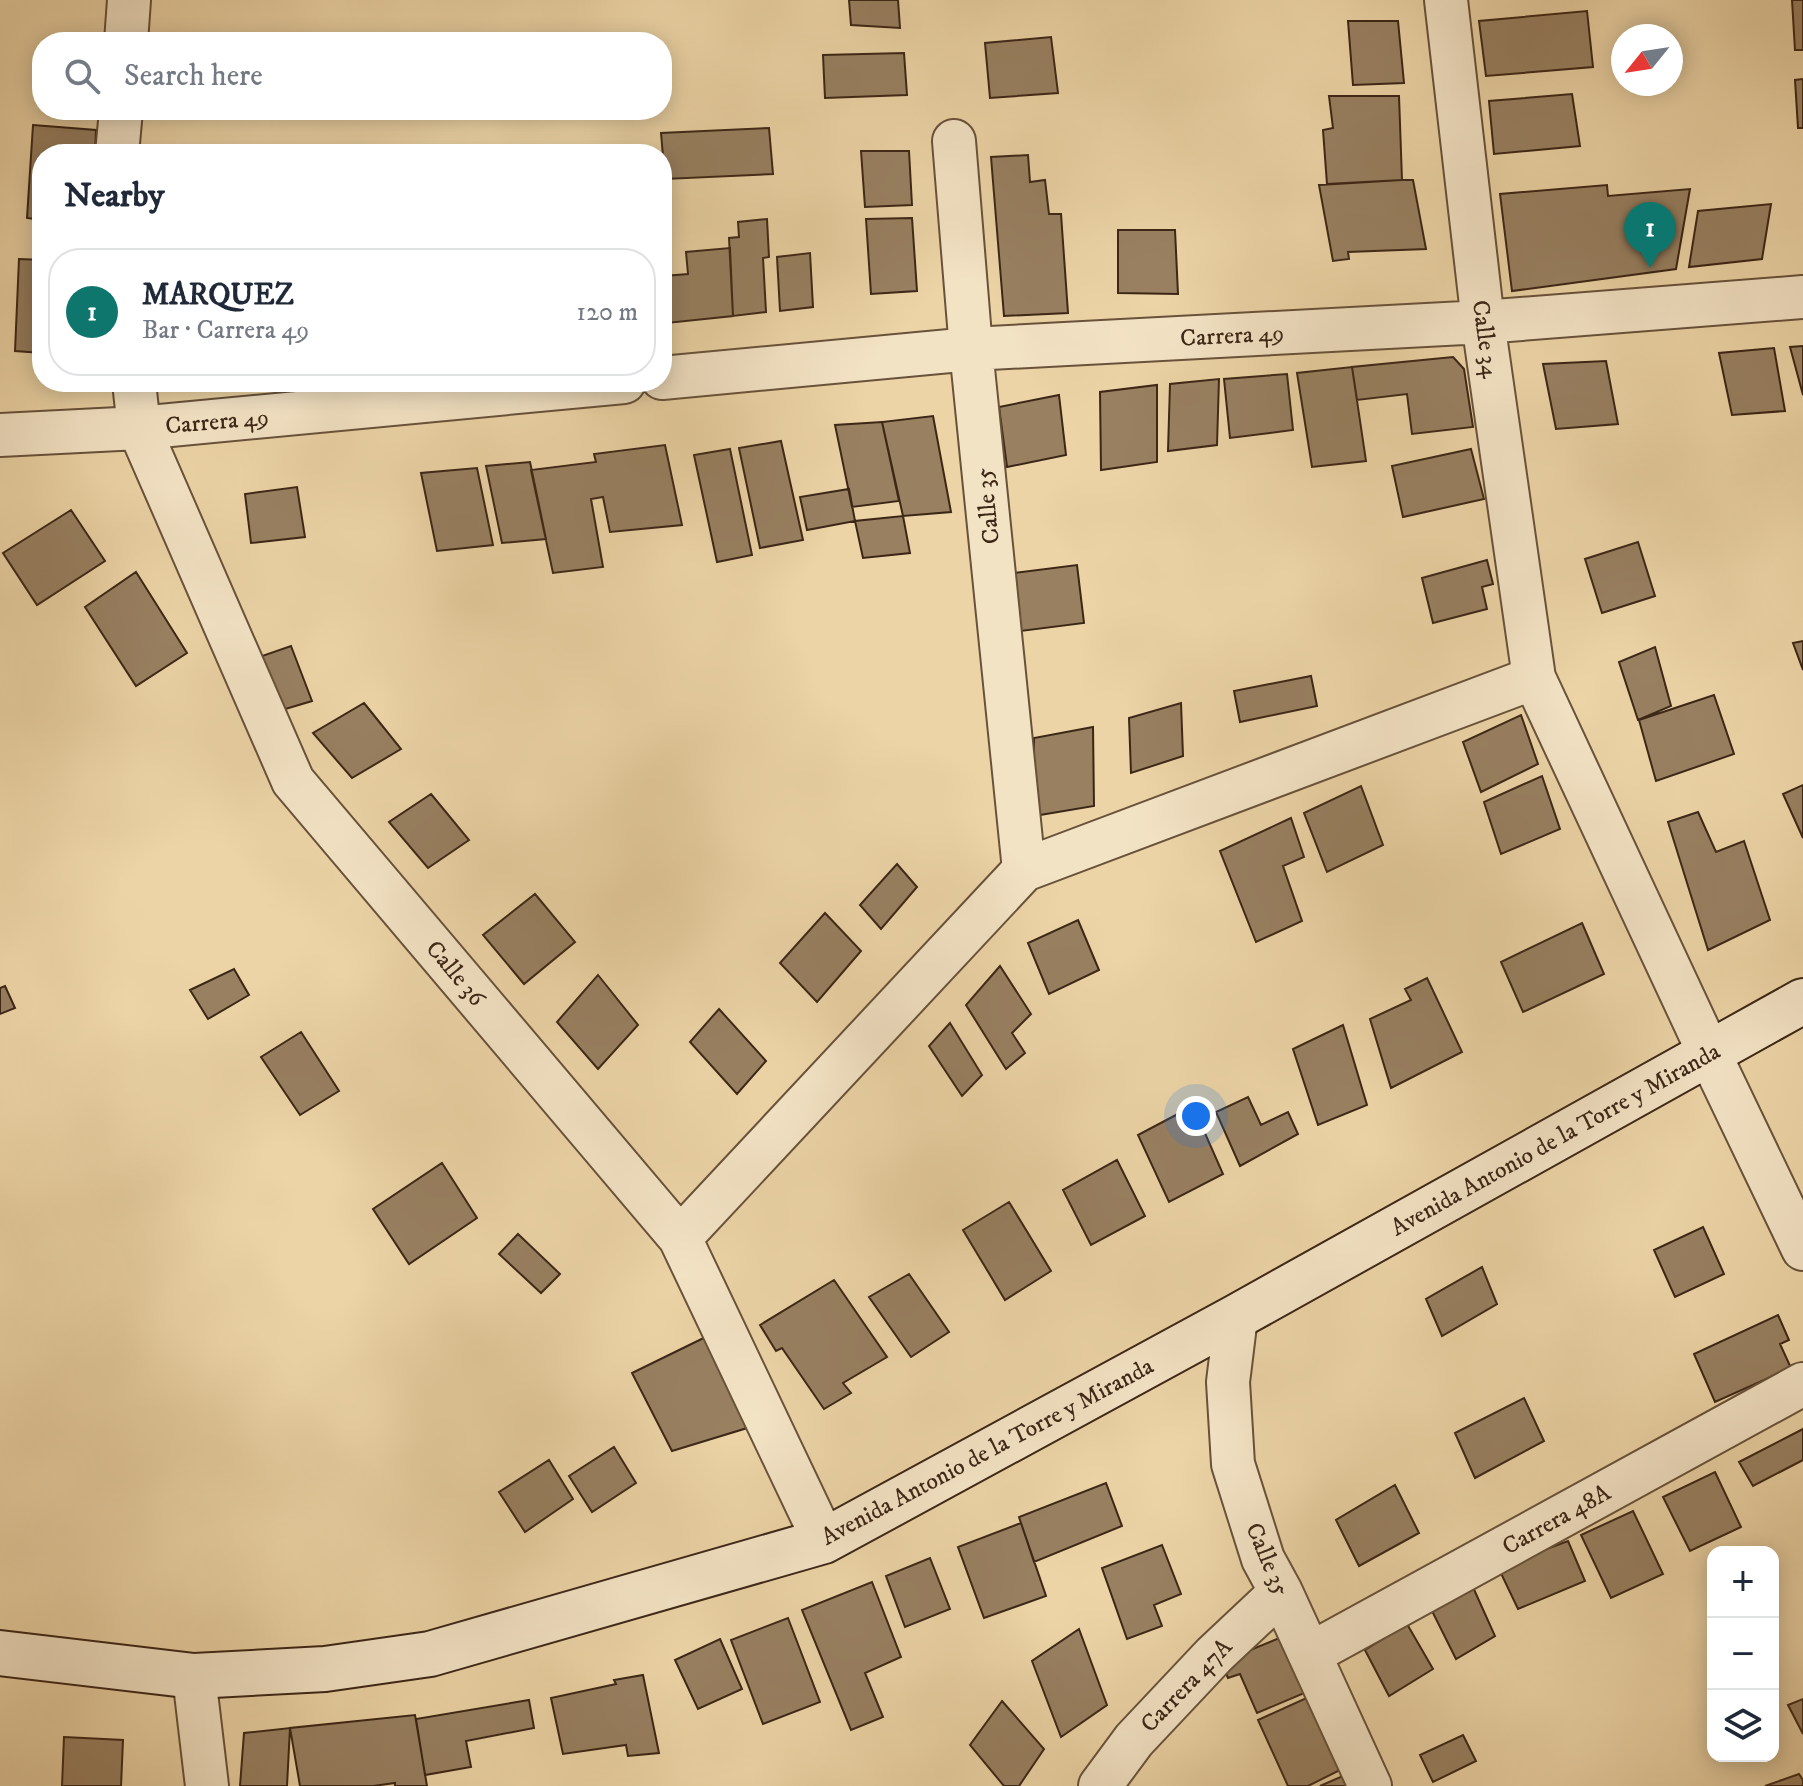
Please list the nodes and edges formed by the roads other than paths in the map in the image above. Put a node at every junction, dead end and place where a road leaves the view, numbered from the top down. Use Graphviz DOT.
graph roads {
  1 [pos="129,0"];
  2 [pos="1446,0"];
  3 [pos="127,32"];
  4 [pos="120,120"];
  5 [pos="954,141"];
  6 [pos="118,144"];
  7 [pos="1803,297"];
  8 [pos="1483,322"];
  9 [pos="971,349"];
  10 [pos="672,377"];
  11 [pos="135,392"];
  12 [pos="519,392"];
  13 [pos="139,428"];
  14 [pos="0,435"];
  15 [pos="1534,678"];
  16 [pos="1024,870"];
  17 [pos="1803,1001"];
  18 [pos="1709,1053"];
  19 [pos="680,1238"];
  20 [pos="1803,1249"];
  21 [pos="1236,1317"];
  22 [pos="1803,1384"];
  23 [pos="824,1541"];
  24 [pos="1281,1592"];
  25 [pos="0,1653"];
  26 [pos="1310,1654"];
  27 [pos="194,1676"];
  28 [pos="207,1786"];
  29 [pos="1100,1786"];
  30 [pos="1370,1786"];
  1 -- 3 [label="street"];
  2 -- 8 [label="street, Calle 34"];
  4 -- 6 [label="street"];
  5 -- 9 [label="street, Calle 35"];
  7 -- 8 [label="street, Carrera 49"];
  8 -- 9 [label="street, Carrera 49"];
  8 -- 15 [label="street, Calle 34"];
  9 -- 10 [label="street, Carrera 49"];
  9 -- 16 [label="street, Calle 35"];
  11 -- 13 [label="street, Calle 36"];
  12 -- 13 [label="street, Carrera 49"];
  13 -- 14 [label="street, Carrera 49"];
  13 -- 19 [label="street, Calle 36"];
  15 -- 16 [label="street"];
  15 -- 18 [label="street, Calle 34"];
  16 -- 19 [label="street"];
  17 -- 18 [label="main road, Avenida Antonio de la Torre y Miranda"];
  18 -- 20 [label="street, Calle 34"];
  18 -- 21 [label="main road, Avenida Antonio de la Torre y Miranda"];
  19 -- 23 [label="street, Calle 36"];
  21 -- 23 [label="main road, Avenida Antonio de la Torre y Miranda"];
  21 -- 24 [label="street, Calle 35"];
  22 -- 26 [label="street, Carrera 48A"];
  23 -- 27 [label="main road, Avenida Antonio de la Torre y Miranda"];
  24 -- 26 [label="street, Calle 35"];
  24 -- 29 [label="street, Carrera 47A"];
  25 -- 27 [label="main road, Avenida Antonio de la Torre y Miranda"];
  26 -- 30 [label="street, Calle 35"];
  27 -- 28 [label="street"];
}
